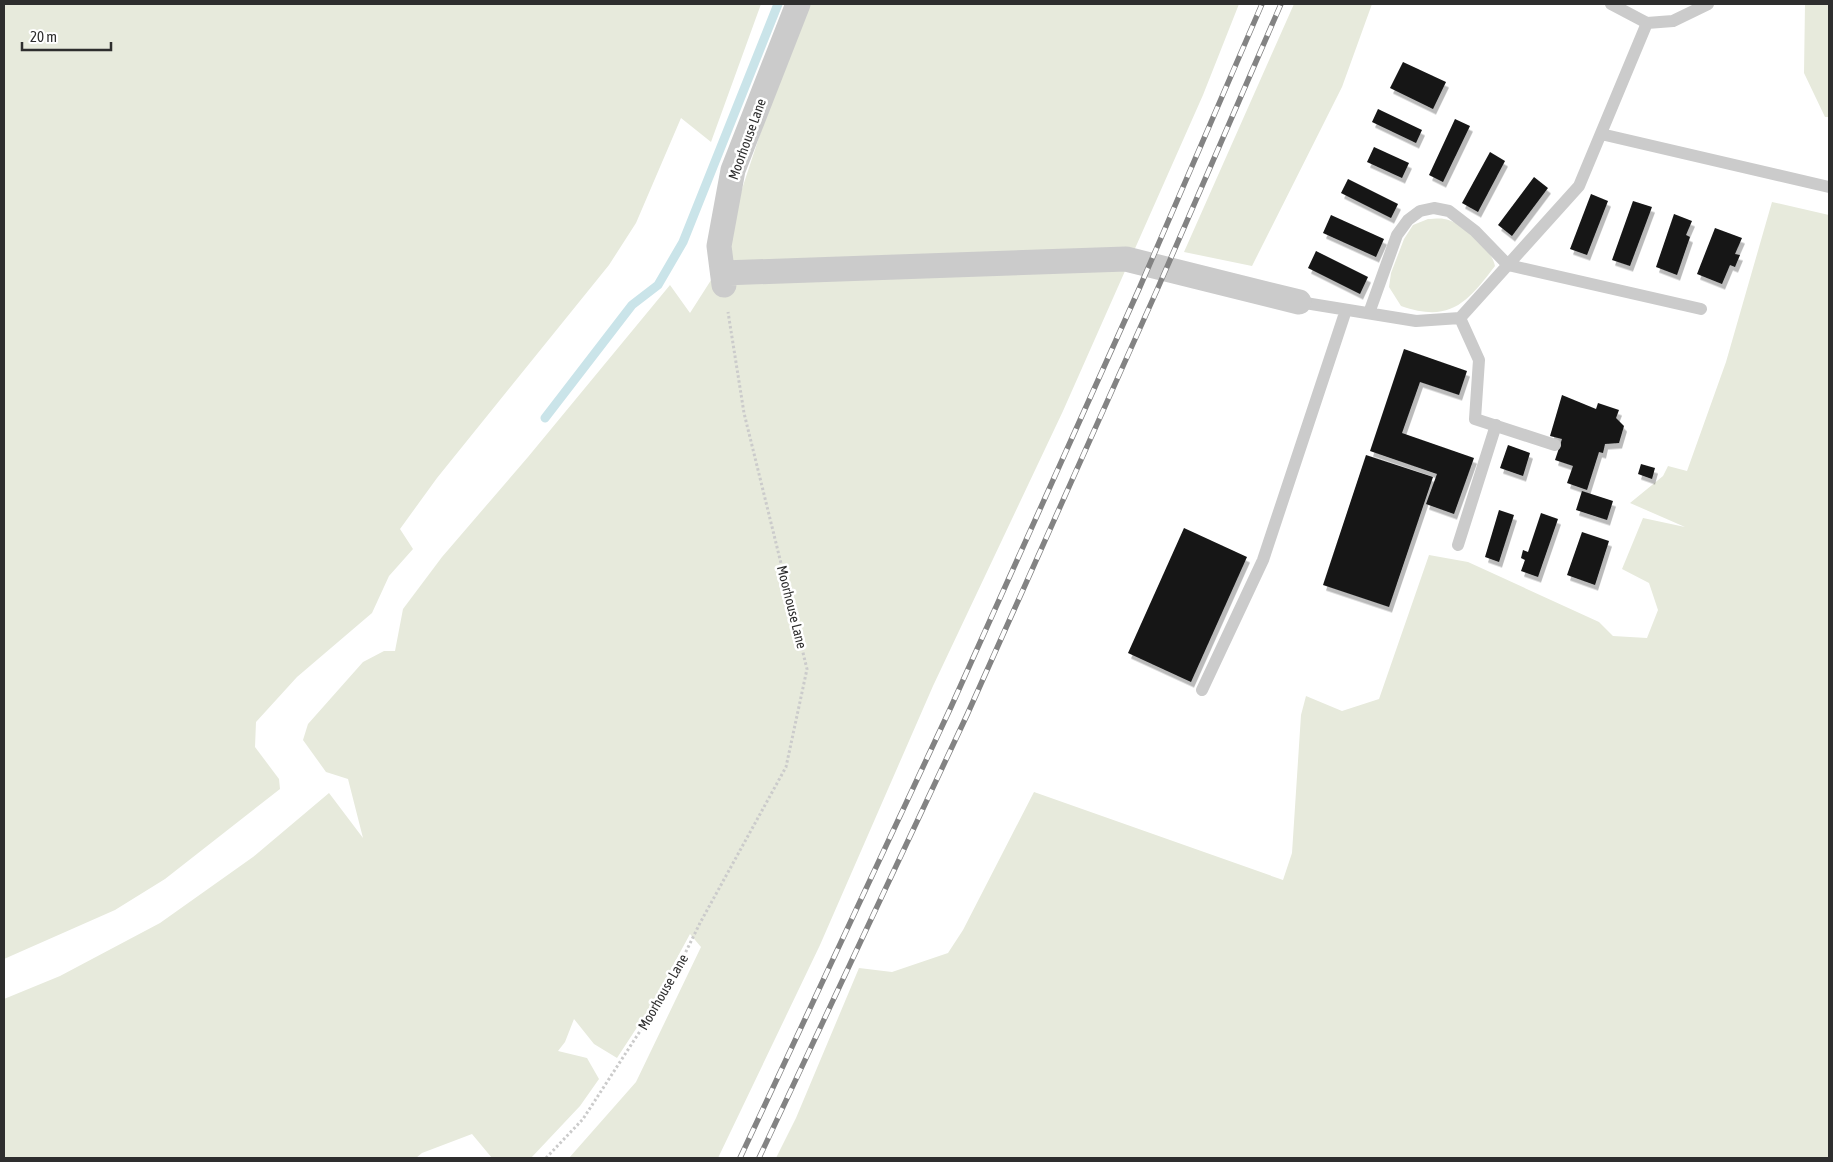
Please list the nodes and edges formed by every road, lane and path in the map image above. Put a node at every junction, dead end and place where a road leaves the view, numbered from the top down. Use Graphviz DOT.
graph roads {
  1 [pos="798,4"];
  2 [pos="1612,4"];
  3 [pos="1708,4"];
  4 [pos="1647,23"];
  5 [pos="1601,134"];
  6 [pos="1829,187"];
  7 [pos="1508,265"];
  8 [pos="724,279"];
  9 [pos="1299,302"];
  10 [pos="1701,309"];
  11 [pos="1346,310"];
  12 [pos="1369,313"];
  13 [pos="1460,318"];
  14 [pos="1496,425"];
  15 [pos="1555,445"];
  16 [pos="1458,545"];
  17 [pos="1202,690"];
  18 [pos="546,1158"];
  1 -- 8 [label="street, Moorhouse Lane"];
  2 -- 4 [label="lane"];
  3 -- 4 [label="lane"];
  4 -- 5 [label="lane"];
  5 -- 6 [label="lane"];
  5 -- 7 [label="lane"];
  7 -- 10 [label="lane"];
  7 -- 12 [label="lane"];
  7 -- 13 [label="lane"];
  8 -- 9 [label="street"];
  8 -- 18 [label="path, Moorhouse Lane"];
  9 -- 11 [label="lane"];
  11 -- 12 [label="lane"];
  11 -- 17 [label="lane"];
  12 -- 13 [label="lane"];
  13 -- 14 [label="lane"];
  14 -- 15 [label="lane"];
  14 -- 16 [label="lane"];
}
